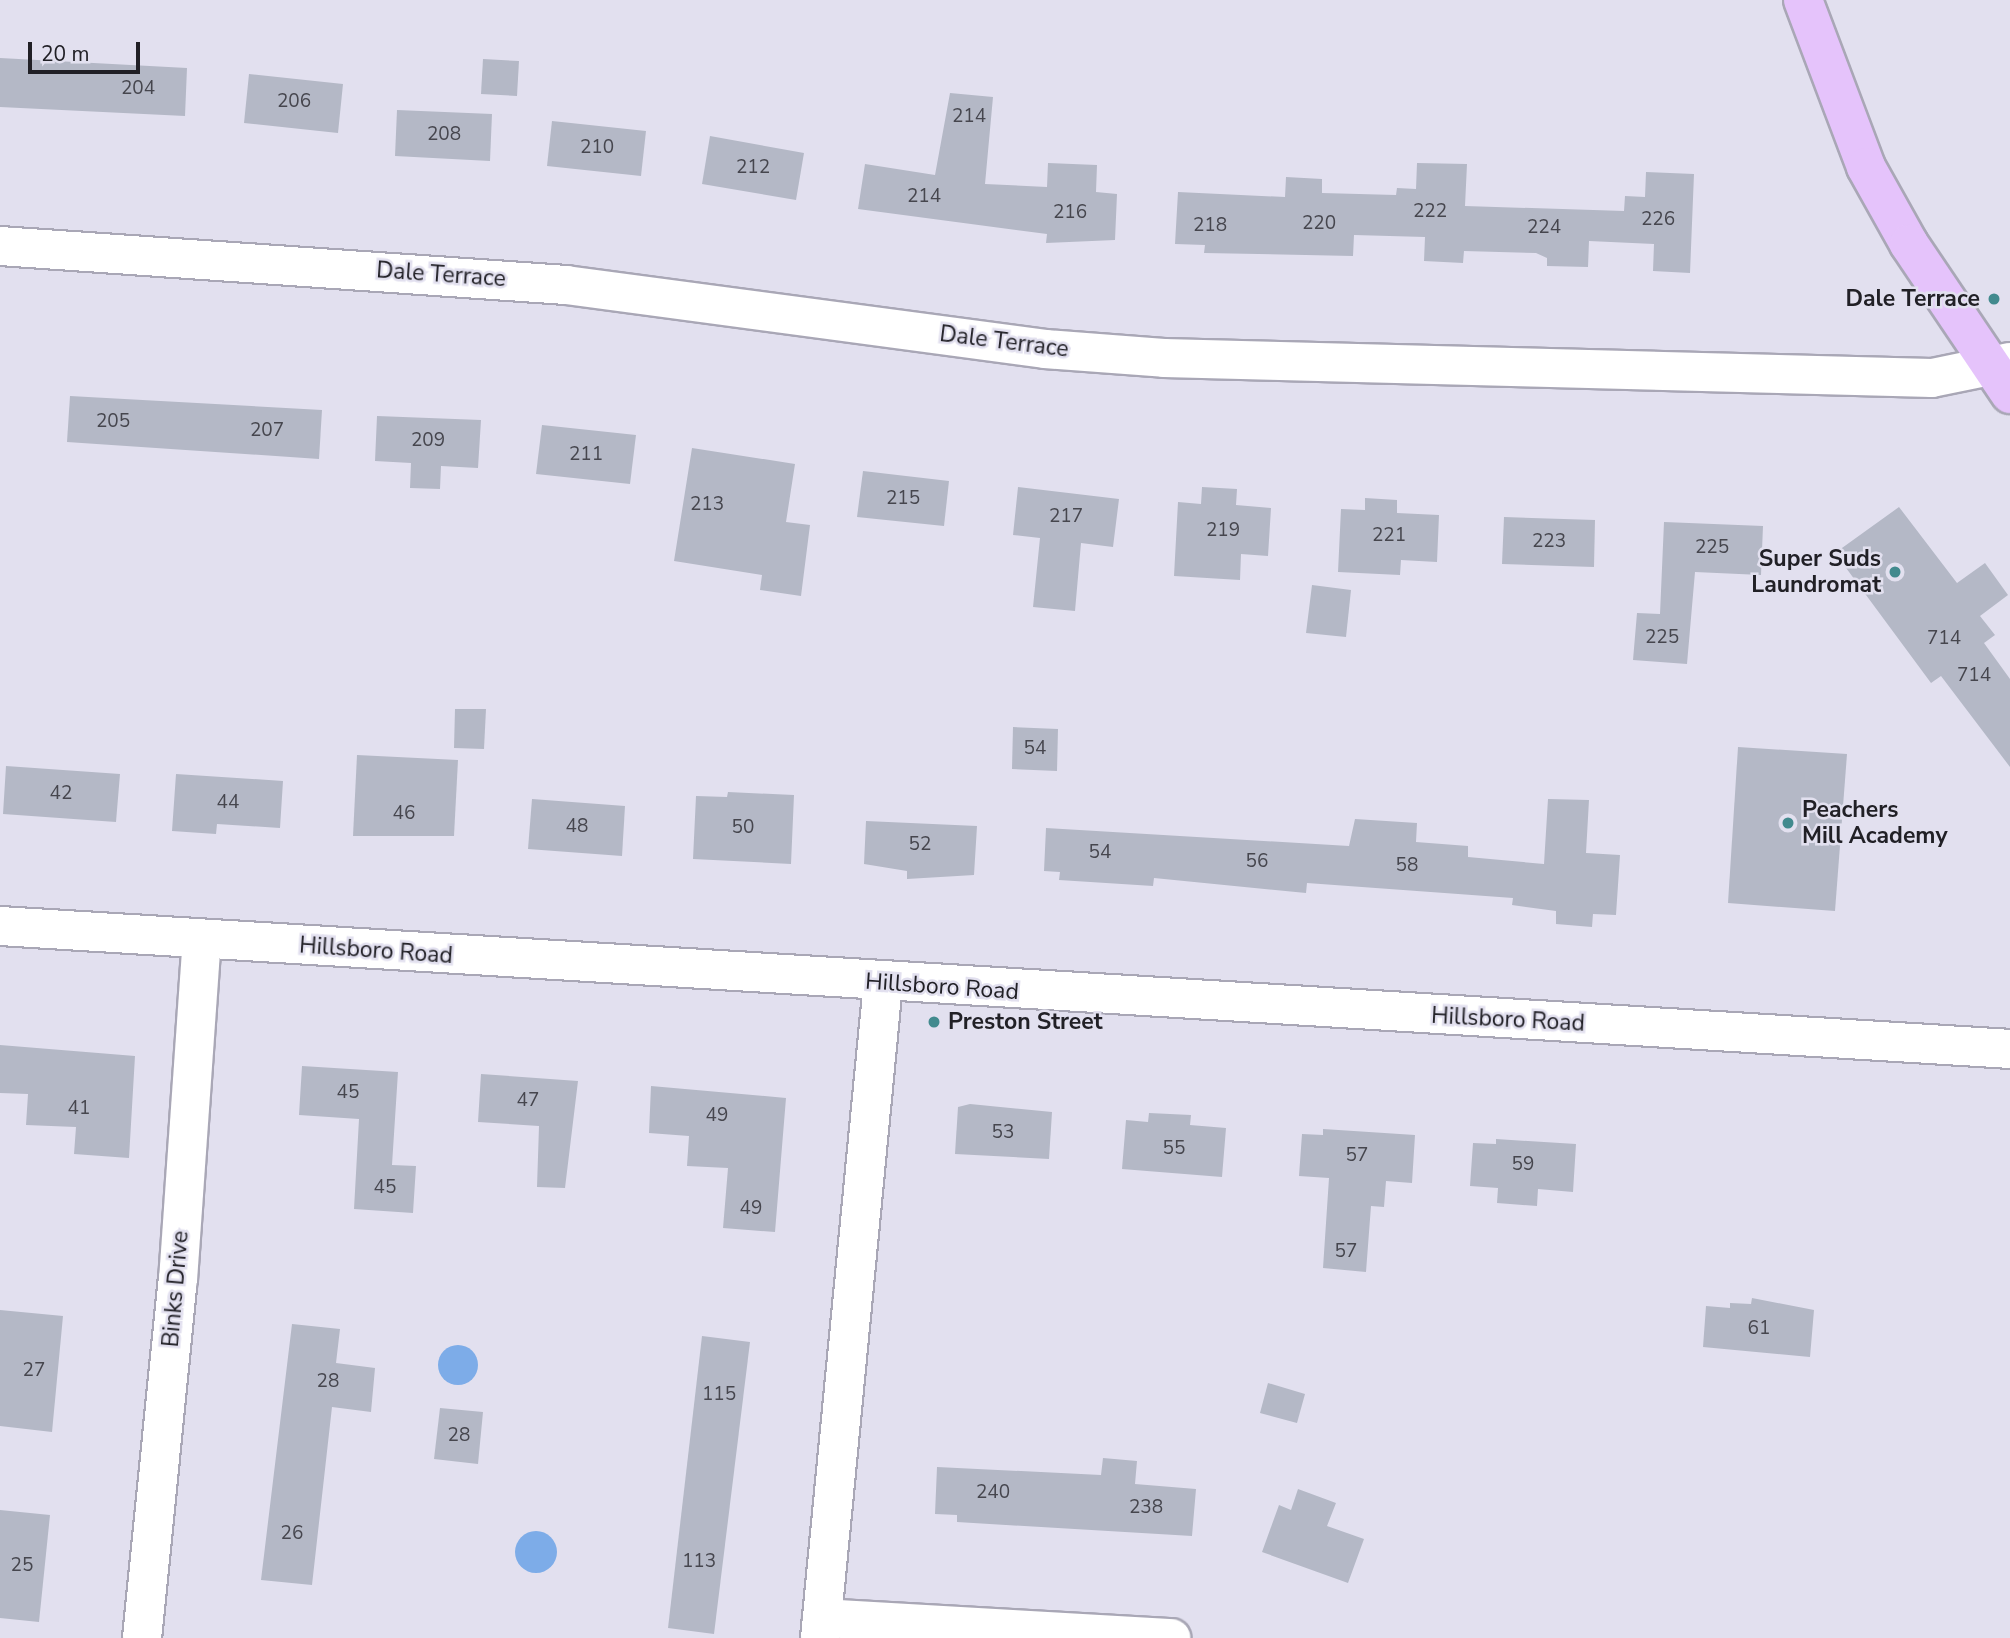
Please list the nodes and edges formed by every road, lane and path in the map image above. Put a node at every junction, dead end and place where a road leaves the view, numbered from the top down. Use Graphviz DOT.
graph roads {
  1 [pos="1803,0"];
  2 [pos="0,246"];
  3 [pos="2004,375"];
  4 [pos="0,926"];
  5 [pos="202,940"];
  6 [pos="883,984"];
  7 [pos="2010,1049"];
  8 [pos="821,1628"];
  9 [pos="142,1638"];
  10 [pos="1171,1638"];
  1 -- 3 [label="main road"];
  2 -- 3 [label="street, Dale Terrace"];
  4 -- 5 [label="street, Hillsboro Road"];
  5 -- 6 [label="street, Hillsboro Road"];
  5 -- 9 [label="street, Binks Drive"];
  6 -- 7 [label="street, Hillsboro Road"];
  6 -- 8 [label="street"];
  8 -- 10 [label="street"];
}
